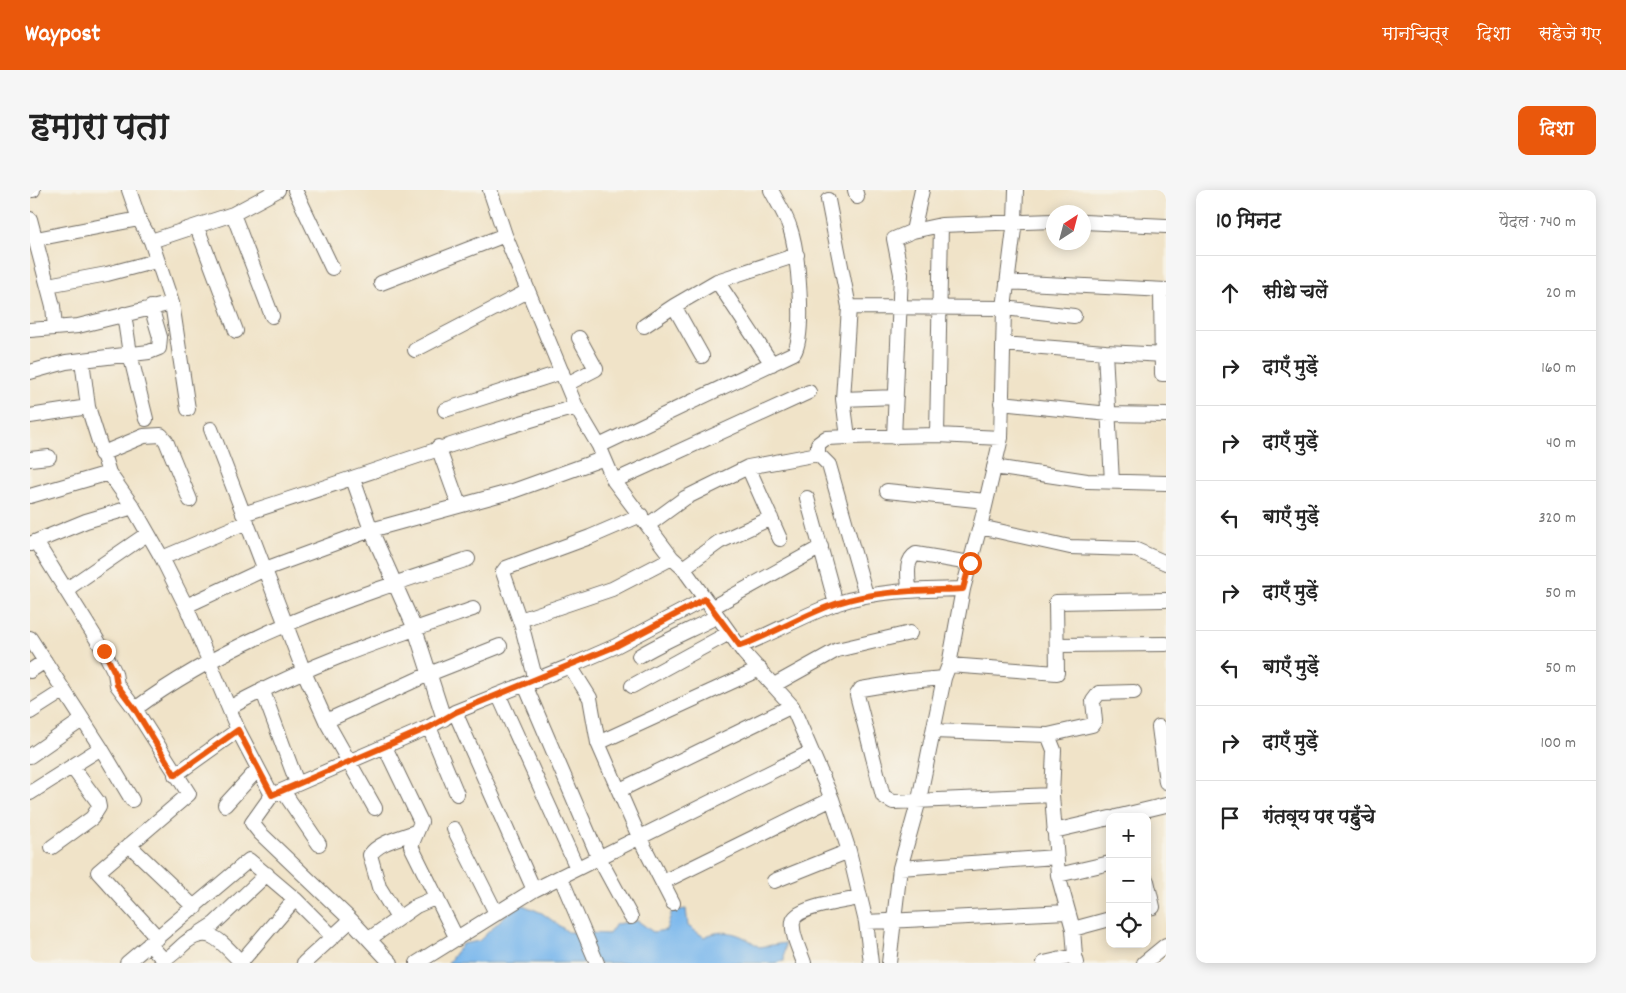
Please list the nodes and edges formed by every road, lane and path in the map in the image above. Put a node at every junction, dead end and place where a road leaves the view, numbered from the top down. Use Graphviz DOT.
graph roads {
  1 [pos="129,190"];
  2 [pos="278,190"];
  3 [pos="295,190"];
  4 [pos="490,190"];
  5 [pos="771,190"];
  6 [pos="922,190"];
  7 [pos="1016,190"];
  8 [pos="828,200"];
  9 [pos="233,214"];
  10 [pos="30,219"];
  11 [pos="139,219"];
  12 [pos="1015,221"];
  13 [pos="1046,221"];
  14 [pos="1091,222"];
  15 [pos="941,224"];
  16 [pos="1166,226"];
  17 [pos="197,227"];
  18 [pos="912,232"];
  19 [pos="505,235"];
  20 [pos="36,239"];
  21 [pos="150,241"];
  22 [pos="797,255"];
  23 [pos="156,261"];
  24 [pos="332,268"];
  25 [pos="717,281"];
  26 [pos="1007,282"];
  27 [pos="381,283"];
  28 [pos="48,285"];
  29 [pos="528,290"];
  30 [pos="1164,290"];
  31 [pos="172,302"];
  32 [pos="674,306"];
  33 [pos="151,307"];
  34 [pos="849,307"];
  35 [pos="900,308"];
  36 [pos="940,308"];
  37 [pos="1004,308"];
  38 [pos="124,314"];
  39 [pos="272,316"];
  40 [pos="1074,316"];
  41 [pos="644,326"];
  42 [pos="55,328"];
  43 [pos="30,330"];
  44 [pos="236,331"];
  45 [pos="579,338"];
  46 [pos="1003,344"];
  47 [pos="415,350"];
  48 [pos="1105,352"];
  49 [pos="130,354"];
  50 [pos="1164,354"];
  51 [pos="702,356"];
  52 [pos="82,360"];
  53 [pos="772,364"];
  54 [pos="30,372"];
  55 [pos="1166,374"];
  56 [pos="565,378"];
  57 [pos="809,392"];
  58 [pos="896,397"];
  59 [pos="843,399"];
  60 [pos="1001,403"];
  61 [pos="88,407"];
  62 [pos="576,407"];
  63 [pos="188,409"];
  64 [pos="446,410"];
  65 [pos="1109,414"];
  66 [pos="30,416"];
  67 [pos="1166,416"];
  68 [pos="146,419"];
  69 [pos="211,429"];
  70 [pos="894,436"];
  71 [pos="938,436"];
  72 [pos="848,437"];
  73 [pos="1000,438"];
  74 [pos="438,447"];
  75 [pos="601,452"];
  76 [pos="101,454"];
  77 [pos="818,454"];
  78 [pos="49,456"];
  79 [pos="30,459"];
  80 [pos="748,467"];
  81 [pos="994,467"];
  82 [pos="109,473"];
  83 [pos="353,479"];
  84 [pos="614,481"];
  85 [pos="1112,482"];
  86 [pos="1166,483"];
  87 [pos="886,491"];
  88 [pos="30,496"];
  89 [pos="807,498"];
  90 [pos="190,500"];
  91 [pos="986,500"];
  92 [pos="460,505"];
  93 [pos="133,507"];
  94 [pos="245,518"];
  95 [pos="771,518"];
  96 [pos="644,520"];
  97 [pos="980,527"];
  98 [pos="371,530"];
  99 [pos="147,534"];
  100 [pos="780,539"];
  101 [pos="33,543"];
  102 [pos="821,547"];
  103 [pos="162,558"];
  104 [pos="672,558"];
  105 [pos="468,560"];
  106 [pos="970,563"];
  107 [pos="1166,563"];
  108 [pos="683,568"];
  109 [pos="265,569"];
  110 [pos="394,583"];
  111 [pos="66,589"];
  112 [pos="963,589"];
  113 [pos="909,591"];
  114 [pos="866,595"];
  115 [pos="1166,600"];
  116 [pos="836,604"];
  117 [pos="186,606"];
  118 [pos="711,608"];
  119 [pos="473,609"];
  120 [pos="520,620"];
  121 [pos="286,624"];
  122 [pos="415,629"];
  123 [pos="729,633"];
  124 [pos="910,633"];
  125 [pos="30,638"];
  126 [pos="1166,644"];
  127 [pos="1057,645"];
  128 [pos="500,646"];
  129 [pos="740,646"];
  130 [pos="639,656"];
  131 [pos="45,661"];
  132 [pos="208,664"];
  133 [pos="570,666"];
  134 [pos="760,669"];
  135 [pos="30,671"];
  136 [pos="304,672"];
  137 [pos="946,672"];
  138 [pos="429,674"];
  139 [pos="530,683"];
  140 [pos="774,685"];
  141 [pos="632,686"];
  142 [pos="262,689"];
  143 [pos="63,692"];
  144 [pos="1134,692"];
  145 [pos="499,696"];
  146 [pos="792,706"];
  147 [pos="229,708"];
  148 [pos="135,709"];
  149 [pos="30,712"];
  150 [pos="450,715"];
  151 [pos="82,720"];
  152 [pos="326,721"];
  153 [pos="430,727"];
  154 [pos="1159,727"];
  155 [pos="238,730"];
  156 [pos="933,731"];
  157 [pos="1048,735"];
  158 [pos="598,743"];
  159 [pos="385,747"];
  160 [pos="102,748"];
  161 [pos="811,752"];
  162 [pos="30,756"];
  163 [pos="350,763"];
  164 [pos="72,767"];
  165 [pos="258,769"];
  166 [pos="175,775"];
  167 [pos="1166,782"];
  168 [pos="297,783"];
  169 [pos="620,790"];
  170 [pos="278,793"];
  171 [pos="30,794"];
  172 [pos="458,794"];
  173 [pos="1052,795"];
  174 [pos="832,799"];
  175 [pos="132,800"];
  176 [pos="919,800"];
  177 [pos="225,804"];
  178 [pos="1166,805"];
  179 [pos="376,808"];
  180 [pos="1133,813"];
  181 [pos="1106,819"];
  182 [pos="454,828"];
  183 [pos="1054,831"];
  184 [pos="415,832"];
  185 [pos="640,839"];
  186 [pos="319,844"];
  187 [pos="129,845"];
  188 [pos="52,847"];
  189 [pos="849,850"];
  190 [pos="1056,857"];
  191 [pos="598,858"];
  192 [pos="1106,864"];
  193 [pos="577,868"];
  194 [pos="900,868"];
  195 [pos="267,874"];
  196 [pos="1058,875"];
  197 [pos="561,878"];
  198 [pos="774,881"];
  199 [pos="663,882"];
  200 [pos="534,890"];
  201 [pos="437,897"];
  202 [pos="860,898"];
  203 [pos="295,899"];
  204 [pos="673,903"];
  205 [pos="194,908"];
  206 [pos="1067,912"];
  207 [pos="496,913"];
  208 [pos="631,917"];
  209 [pos="398,918"];
  210 [pos="351,920"];
  211 [pos="1106,920"];
  212 [pos="866,922"];
  213 [pos="895,922"];
  214 [pos="1073,929"];
  215 [pos="200,933"];
  216 [pos="333,937"];
  217 [pos="457,938"];
  218 [pos="369,939"];
  219 [pos="154,941"];
  220 [pos="1166,945"];
  221 [pos="1076,960"];
  222 [pos="128,963"];
  223 [pos="242,963"];
  224 [pos="304,963"];
  225 [pos="391,963"];
  226 [pos="417,963"];
  227 [pos="597,963"];
  228 [pos="804,963"];
  229 [pos="871,963"];
  230 [pos="889,963"];
  231 [pos="1044,963"];
  232 [pos="1144,963"];
  1 -- 11 [label="street"];
  2 -- 9 [label="street"];
  3 -- 24 [label="street"];
  4 -- 19 [label="street"];
  5 -- 22 [label="street"];
  6 -- 18 [label="street"];
  7 -- 12 [label="street"];
  8 -- 34 [label="street"];
  9 -- 17 [label="street"];
  9 -- 39 [label="street"];
  10 -- 20 [label="street"];
  11 -- 20 [label="street"];
  11 -- 21 [label="street"];
  12 -- 13 [label="street"];
  12 -- 15 [label="street"];
  12 -- 26 [label="street"];
  14 -- 16 [label="street"];
  15 -- 18 [label="street"];
  15 -- 36 [label="street"];
  17 -- 21 [label="street"];
  17 -- 44 [label="street"];
  18 -- 35 [label="street"];
  19 -- 27 [label="street"];
  19 -- 29 [label="street"];
  20 -- 28 [label="street"];
  21 -- 23 [label="street"];
  22 -- 25 [label="street"];
  22 -- 53 [label="street"];
  23 -- 28 [label="street"];
  23 -- 31 [label="street"];
  25 -- 32 [label="street"];
  25 -- 53 [label="street"];
  26 -- 30 [label="street"];
  26 -- 37 [label="street"];
  28 -- 42 [label="street"];
  29 -- 47 [label="street"];
  29 -- 56 [label="street"];
  30 -- 50 [label="street"];
  31 -- 33 [label="street"];
  31 -- 63 [label="street"];
  32 -- 41 [label="street"];
  32 -- 51 [label="street"];
  33 -- 38 [label="street"];
  33 -- 49 [label="street"];
  34 -- 35 [label="street"];
  34 -- 59 [label="street"];
  35 -- 36 [label="street"];
  35 -- 58 [label="street"];
  36 -- 37 [label="street"];
  36 -- 71 [label="street"];
  37 -- 40 [label="street"];
  37 -- 46 [label="street"];
  38 -- 42 [label="street"];
  38 -- 49 [label="street"];
  42 -- 43 [label="street"];
  45 -- 56 [label="street"];
  46 -- 48 [label="street"];
  46 -- 60 [label="street"];
  48 -- 50 [label="street"];
  48 -- 65 [label="street"];
  49 -- 52 [label="street"];
  49 -- 68 [label="street"];
  50 -- 55 [label="street"];
  52 -- 54 [label="street"];
  52 -- 61 [label="street"];
  53 -- 75 [label="street"];
  56 -- 62 [label="street"];
  56 -- 64 [label="street"];
  57 -- 84 [label="street"];
  58 -- 59 [label="street"];
  58 -- 70 [label="street"];
  59 -- 72 [label="street"];
  60 -- 65 [label="street"];
  60 -- 73 [label="street"];
  61 -- 66 [label="street"];
  61 -- 76 [label="street"];
  62 -- 74 [label="street"];
  62 -- 75 [label="street"];
  65 -- 67 [label="street"];
  65 -- 85 [label="street"];
  69 -- 94 [label="street"];
  70 -- 71 [label="street"];
  70 -- 72 [label="street"];
  71 -- 73 [label="street"];
  72 -- 77 [label="street"];
  73 -- 81 [label="street"];
  74 -- 83 [label="street"];
  74 -- 92 [label="street"];
  75 -- 84 [label="street"];
  75 -- 92 [label="street"];
  76 -- 82 [label="street"];
  76 -- 90 [label="street"];
  77 -- 80 [label="street"];
  77 -- 114 [label="street"];
  78 -- 79 [label="street"];
  80 -- 95 [label="street"];
  80 -- 96 [label="street"];
  81 -- 85 [label="street"];
  81 -- 91 [label="street"];
  82 -- 88 [label="street"];
  82 -- 93 [label="street"];
  83 -- 94 [label="street"];
  83 -- 98 [label="street"];
  84 -- 96 [label="street"];
  85 -- 86 [label="street"];
  87 -- 91 [label="street"];
  89 -- 102 [label="street"];
  91 -- 97 [label="street"];
  92 -- 98 [label="street"];
  93 -- 99 [label="street"];
  93 -- 101 [label="street"];
  94 -- 103 [label="street"];
  94 -- 109 [label="street"];
  95 -- 100 [label="street"];
  95 -- 108 [label="street"];
  96 -- 104 [label="street"];
  96 -- 120 [label="street"];
  97 -- 106 [label="street"];
  97 -- 107 [label="street"];
  98 -- 109 [label="street"];
  98 -- 110 [label="street"];
  99 -- 103 [label="street"];
  99 -- 111 [label="street"];
  101 -- 111 [label="street"];
  102 -- 116 [label="street"];
  102 -- 118 [label="street"];
  103 -- 117 [label="street"];
  104 -- 108 [label="street"];
  104 -- 120 [label="street"];
  105 -- 110 [label="street"];
  106 -- 112 [label="street"];
  106 -- 113 [label="street"];
  108 -- 118 [label="street"];
  109 -- 117 [label="street"];
  109 -- 121 [label="street"];
  110 -- 121 [label="street"];
  110 -- 122 [label="street"];
  111 -- 148 [label="street"];
  112 -- 113 [label="street"];
  112 -- 137 [label="street"];
  113 -- 114 [label="street"];
  114 -- 116 [label="street"];
  115 -- 127 [label="street"];
  116 -- 129 [label="street"];
  117 -- 132 [label="street"];
  118 -- 123 [label="street"];
  118 -- 130 [label="street"];
  118 -- 133 [label="street"];
  119 -- 122 [label="street"];
  120 -- 139 [label="street"];
  121 -- 132 [label="street"];
  121 -- 136 [label="street"];
  122 -- 136 [label="street"];
  122 -- 138 [label="street"];
  123 -- 129 [label="street"];
  123 -- 141 [label="street"];
  124 -- 140 [label="street"];
  125 -- 131 [label="street"];
  126 -- 127 [label="street"];
  127 -- 137 [label="street"];
  128 -- 138 [label="street"];
  129 -- 134 [label="street"];
  131 -- 135 [label="street"];
  131 -- 143 [label="street"];
  132 -- 147 [label="street"];
  132 -- 148 [label="street"];
  133 -- 139 [label="street"];
  133 -- 158 [label="street"];
  134 -- 140 [label="street"];
  134 -- 158 [label="street"];
  136 -- 142 [label="street"];
  136 -- 152 [label="street"];
  137 -- 156 [label="street"];
  137 -- 176 [label="street"];
  138 -- 150 [label="street"];
  138 -- 152 [label="street"];
  139 -- 145 [label="street"];
  139 -- 191 [label="street"];
  140 -- 146 [label="street"];
  142 -- 147 [label="street"];
  142 -- 168 [label="street"];
  143 -- 149 [label="street"];
  143 -- 151 [label="street"];
  144 -- 157 [label="street"];
  145 -- 150 [label="street"];
  145 -- 193 [label="street"];
  146 -- 161 [label="street"];
  146 -- 169 [label="street"];
  147 -- 155 [label="street"];
  148 -- 166 [label="street"];
  150 -- 153 [label="street"];
  150 -- 200 [label="street"];
  151 -- 160 [label="street"];
  151 -- 162 [label="street"];
  152 -- 163 [label="street"];
  153 -- 159 [label="street"];
  153 -- 172 [label="street"];
  154 -- 167 [label="street"];
  155 -- 165 [label="street"];
  155 -- 166 [label="street"];
  156 -- 157 [label="street"];
  156 -- 176 [label="street"];
  157 -- 173 [label="street"];
  158 -- 169 [label="street"];
  159 -- 163 [label="street"];
  159 -- 184 [label="street"];
  160 -- 164 [label="street"];
  160 -- 175 [label="street"];
  161 -- 174 [label="street"];
  161 -- 185 [label="street"];
  163 -- 168 [label="street"];
  163 -- 179 [label="street"];
  164 -- 171 [label="street"];
  164 -- 188 [label="street"];
  165 -- 170 [label="street"];
  165 -- 177 [label="street"];
  166 -- 187 [label="street"];
  168 -- 170 [label="street"];
  169 -- 185 [label="street"];
  170 -- 186 [label="street"];
  170 -- 210 [label="street"];
  173 -- 176 [label="street"];
  173 -- 183 [label="street"];
  174 -- 189 [label="street"];
  174 -- 199 [label="street"];
  176 -- 194 [label="street"];
  178 -- 180 [label="street"];
  181 -- 183 [label="street"];
  182 -- 207 [label="street"];
  183 -- 190 [label="street"];
  184 -- 201 [label="street"];
  184 -- 209 [label="street"];
  185 -- 191 [label="street"];
  185 -- 199 [label="street"];
  187 -- 205 [label="street"];
  187 -- 219 [label="street"];
  189 -- 198 [label="street"];
  189 -- 202 [label="street"];
  190 -- 194 [label="street"];
  190 -- 196 [label="street"];
  191 -- 193 [label="street"];
  191 -- 208 [label="street"];
  192 -- 196 [label="street"];
  193 -- 197 [label="street"];
  194 -- 213 [label="street"];
  195 -- 203 [label="street"];
  195 -- 205 [label="street"];
  195 -- 215 [label="street"];
  196 -- 206 [label="street"];
  197 -- 200 [label="street"];
  197 -- 227 [label="street"];
  199 -- 204 [label="street"];
  200 -- 207 [label="street"];
  201 -- 209 [label="street"];
  201 -- 217 [label="street"];
  202 -- 212 [label="street"];
  202 -- 228 [label="street"];
  203 -- 216 [label="street"];
  203 -- 223 [label="street"];
  205 -- 219 [label="street"];
  206 -- 213 [label="street"];
  206 -- 214 [label="street"];
  207 -- 217 [label="street"];
  209 -- 218 [label="street"];
  210 -- 216 [label="street"];
  210 -- 218 [label="street"];
  211 -- 214 [label="street"];
  212 -- 213 [label="street"];
  212 -- 229 [label="street"];
  213 -- 230 [label="street"];
  214 -- 221 [label="street"];
  215 -- 219 [label="street"];
  215 -- 223 [label="street"];
  216 -- 224 [label="street"];
  217 -- 226 [label="street"];
  218 -- 225 [label="street"];
  219 -- 222 [label="street"];
  220 -- 232 [label="street"];
  221 -- 231 [label="street"];
}
